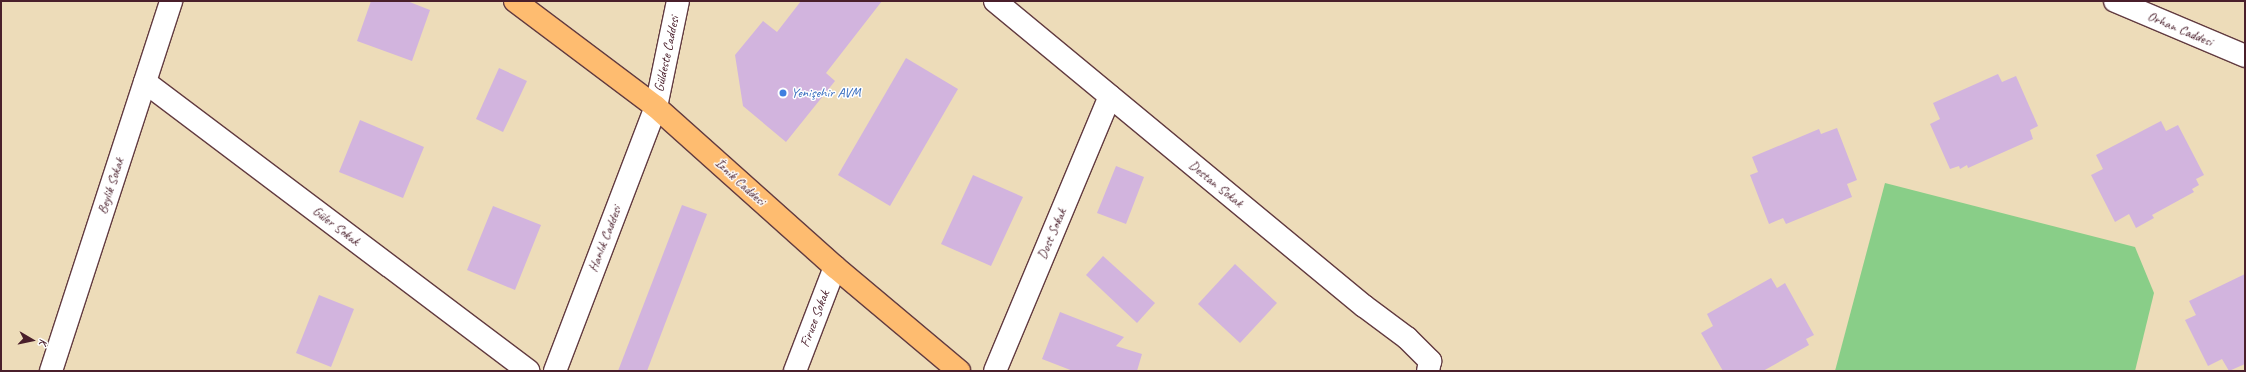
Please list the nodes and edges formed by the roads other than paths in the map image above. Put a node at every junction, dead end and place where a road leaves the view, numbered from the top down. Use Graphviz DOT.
graph roads {
  1 [pos="171,1"];
  2 [pos="515,1"];
  3 [pos="678,1"];
  4 [pos="995,1"];
  5 [pos="2115,1"];
  6 [pos="2245,56"];
  7 [pos="145,82"];
  8 [pos="1110,96"];
  9 [pos="656,107"];
  10 [pos="835,267"];
  11 [pos="51,371"];
  12 [pos="528,371"];
  13 [pos="555,371"];
  14 [pos="795,371"];
  15 [pos="959,371"];
  16 [pos="995,371"];
  17 [pos="1428,371"];
  1 -- 7 [label="street, Beylik Sokak"];
  2 -- 9 [label="main road, İznik Caddesi"];
  3 -- 9 [label="street, Güldeste Caddesi"];
  4 -- 8 [label="street, Destan Sokak"];
  5 -- 6 [label="street, Orhan Caddesi"];
  7 -- 11 [label="street, Beylik Sokak"];
  7 -- 12 [label="street, Güler Sokak"];
  8 -- 16 [label="street, Dost Sokak"];
  8 -- 17 [label="street, Destan Sokak"];
  9 -- 10 [label="main road, İznik Caddesi"];
  9 -- 13 [label="street, Hanlık Caddesi"];
  10 -- 14 [label="street, Firuze Sokak"];
  10 -- 15 [label="main road, İznik Caddesi"];
}
